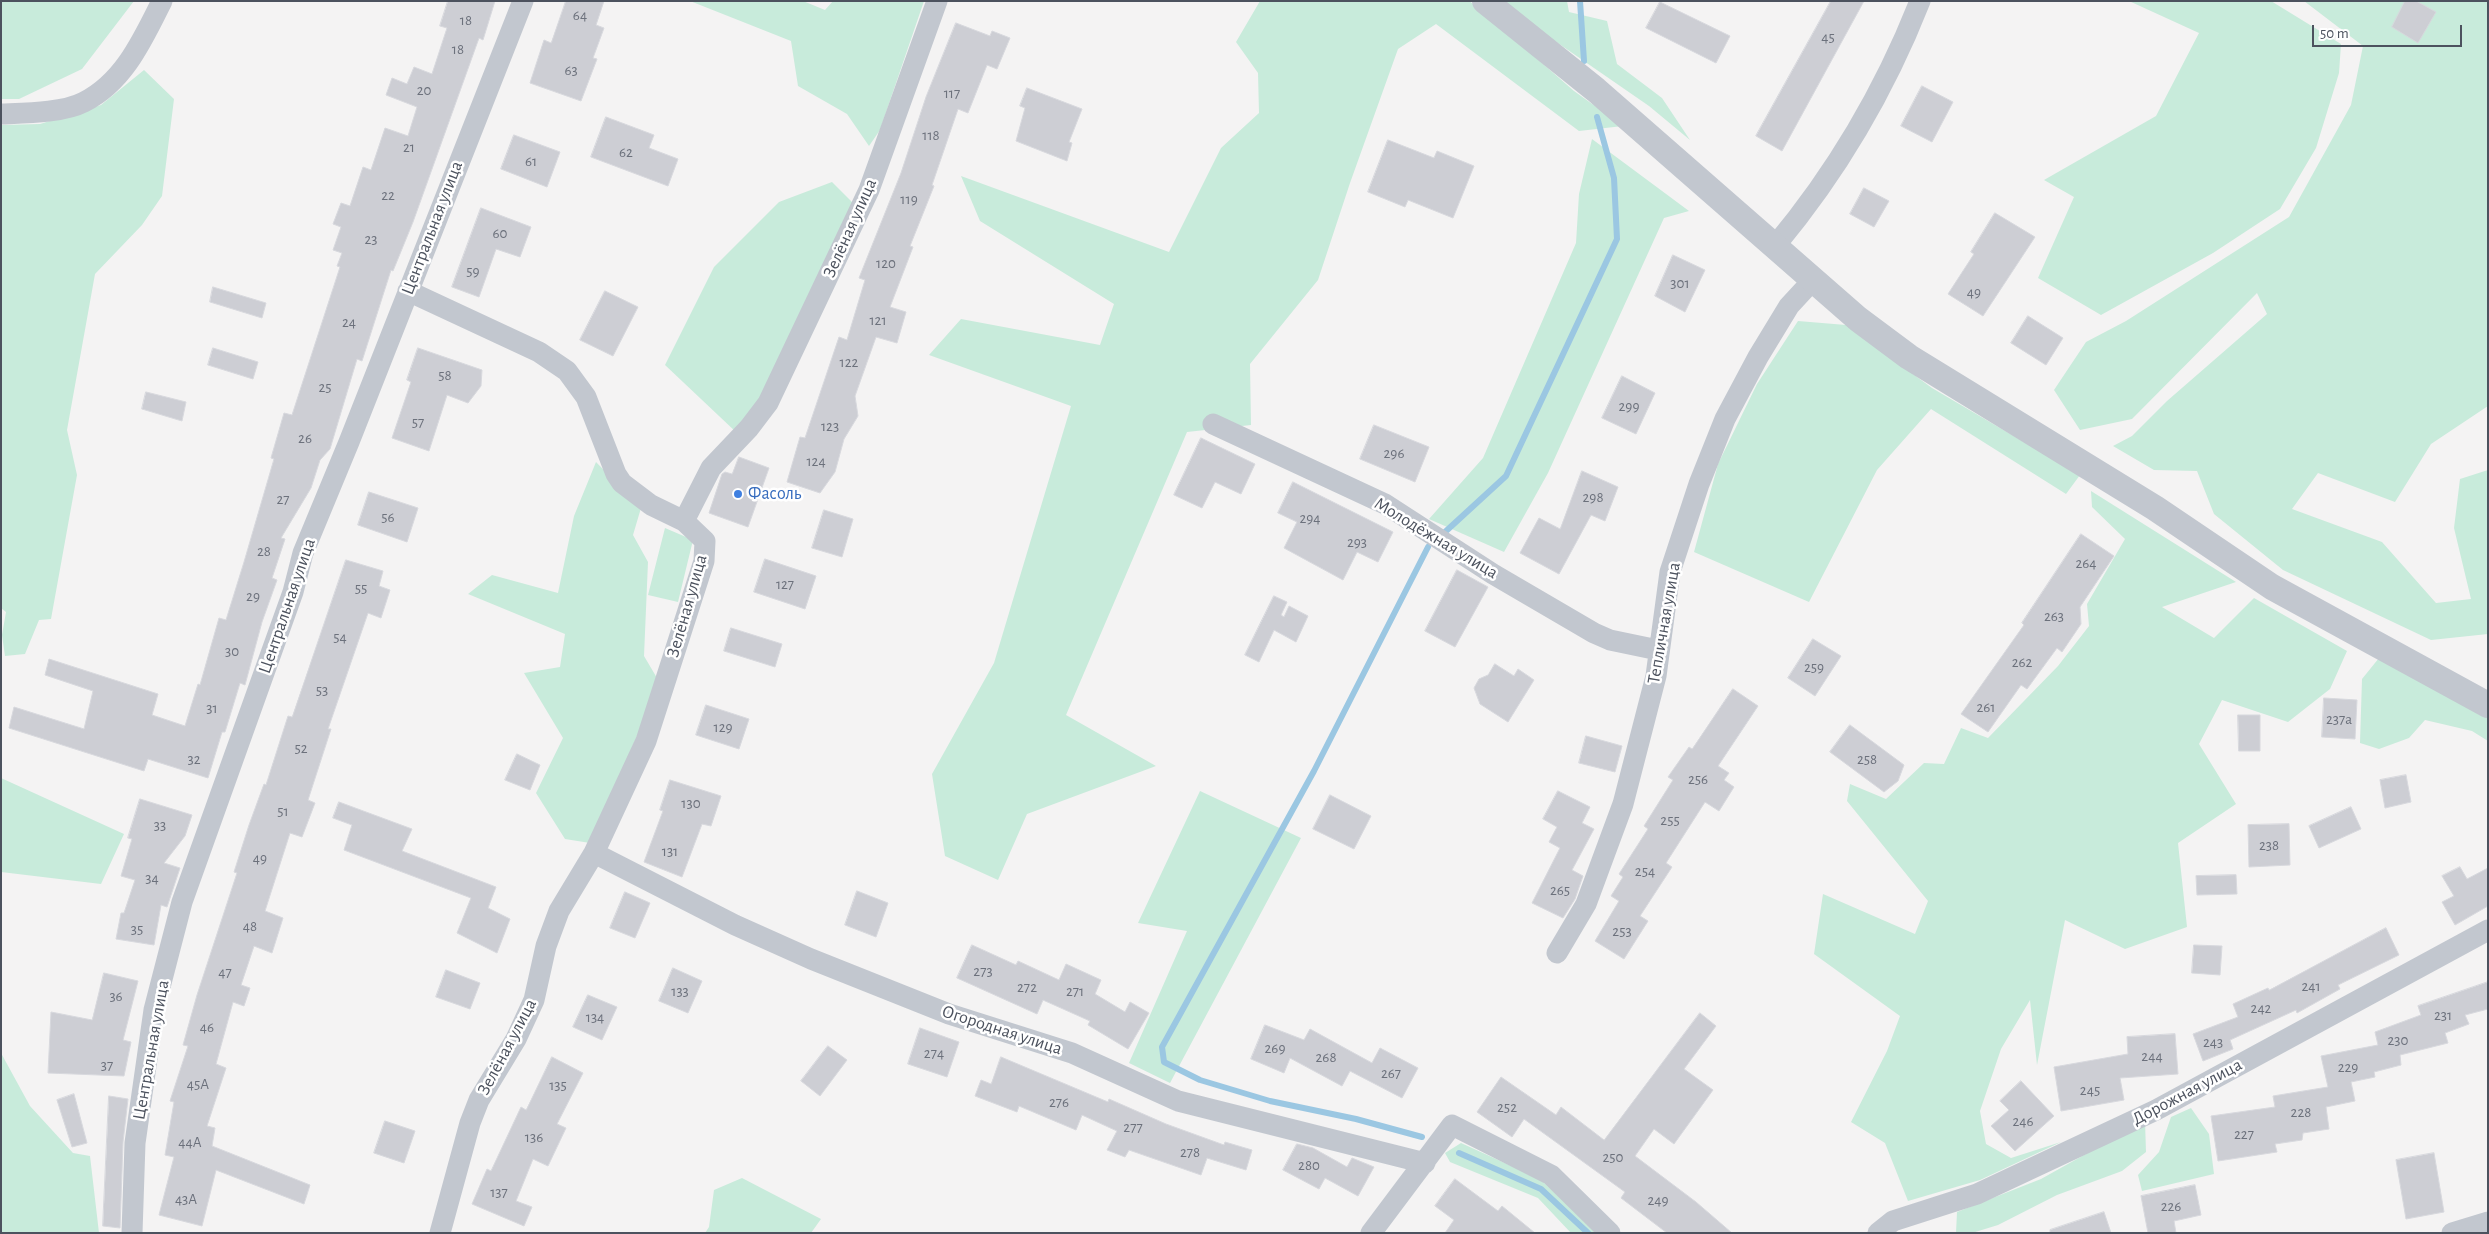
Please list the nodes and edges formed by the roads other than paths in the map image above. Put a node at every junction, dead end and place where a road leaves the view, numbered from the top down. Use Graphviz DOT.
graph roads {
  1 [pos="162,1"];
  2 [pos="523,1"];
  3 [pos="937,1"];
  4 [pos="1485,1"];
  5 [pos="1920,1"];
  6 [pos="1,114"];
  7 [pos="1775,246"];
  8 [pos="1813,280"];
  9 [pos="408,291"];
  10 [pos="1213,424"];
  11 [pos="684,522"];
  12 [pos="1658,650"];
  13 [pos="2488,705"];
  14 [pos="594,853"];
  15 [pos="2488,930"];
  16 [pos="1557,953"];
  17 [pos="1425,1163"];
  18 [pos="2488,1222"];
  19 [pos="132,1233"];
  20 [pos="440,1233"];
  21 [pos="1371,1233"];
  22 [pos="1610,1233"];
  23 [pos="1878,1233"];
  24 [pos="2452,1233"];
  1 -- 6 [label="street"];
  2 -- 9 [label="street, Центральная улица"];
  3 -- 11 [label="street, Зелёная улица"];
  4 -- 7 [label="street"];
  5 -- 7 [label="street"];
  7 -- 8 [label="street"];
  8 -- 12 [label="street, Тепличная улица"];
  8 -- 13 [label="street"];
  9 -- 11 [label="street"];
  9 -- 19 [label="street, Центральная улица"];
  10 -- 12 [label="street, Молодёжная улица"];
  11 -- 14 [label="street, Зелёная улица"];
  12 -- 16 [label="street, Тепличная улица"];
  14 -- 17 [label="street, Огородная улица"];
  14 -- 20 [label="street, Зелёная улица"];
  15 -- 23 [label="street, Дорожная улица"];
  17 -- 21 [label="street"];
  17 -- 22 [label="street"];
  18 -- 24 [label="street"];
}
